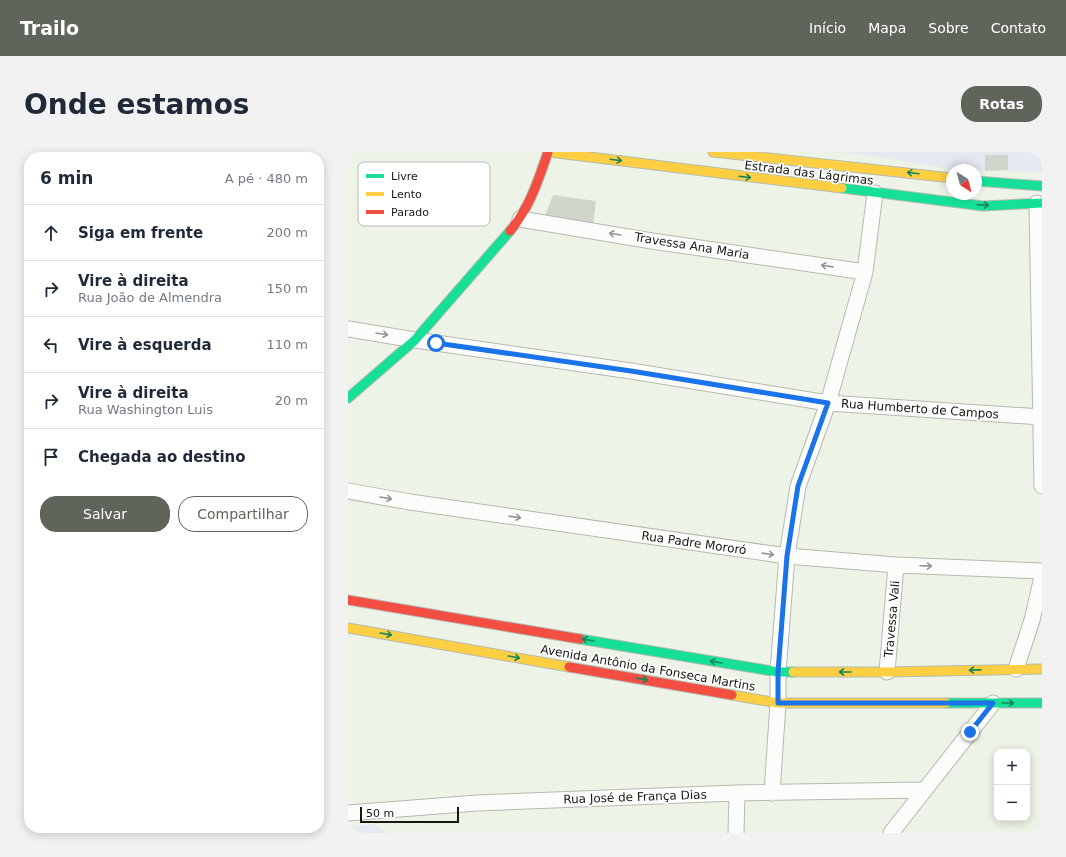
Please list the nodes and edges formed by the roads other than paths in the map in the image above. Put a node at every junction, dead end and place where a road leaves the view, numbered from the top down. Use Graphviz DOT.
graph roads {
  1 [pos="549,152"];
  2 [pos="714,152"];
  3 [pos="946,177"];
  4 [pos="982,181"];
  5 [pos="1042,186"];
  6 [pos="875,193"];
  7 [pos="1040,203"];
  8 [pos="520,219"];
  9 [pos="865,272"];
  10 [pos="348,329"];
  11 [pos="415,340"];
  12 [pos="348,398"];
  13 [pos="828,403"];
  14 [pos="1041,417"];
  15 [pos="1042,486"];
  16 [pos="348,491"];
  17 [pos="787,556"];
  18 [pos="896,565"];
  19 [pos="1042,571"];
  20 [pos="1042,577"];
  21 [pos="348,600"];
  22 [pos="348,628"];
  23 [pos="1016,669"];
  24 [pos="1042,669"];
  25 [pos="778,672"];
  26 [pos="887,672"];
  27 [pos="778,703"];
  28 [pos="993,703"];
  29 [pos="1042,703"];
  30 [pos="923,790"];
  31 [pos="772,793"];
  32 [pos="737,794"];
  33 [pos="348,813"];
  34 [pos="736,833"];
  35 [pos="891,833"];
  1 -- 6 [label="street, Estrada das Lágrimas, one-way"];
  1 -- 8 [label="street"];
  3 -- 2 [label="street, Estrada das Lágrimas, one-way"];
  4 -- 5 [label="street"];
  6 -- 7 [label="street, Estrada das Lágrimas, one-way"];
  6 -- 9 [label="street"];
  7 -- 14 [label="street"];
  9 -- 8 [label="street, Travessa Ana Maria, one-way"];
  8 -- 11 [label="street"];
  9 -- 13 [label="street"];
  10 -- 11 [label="street, Rua Humberto de Campos, one-way"];
  11 -- 12 [label="street"];
  11 -- 13 [label="street, Rua Humberto de Campos"];
  13 -- 14 [label="street, Rua Humberto de Campos"];
  13 -- 17 [label="street"];
  14 -- 15 [label="street"];
  16 -- 17 [label="street, Rua Padre Mororó, one-way"];
  17 -- 18 [label="street, Rua Padre Mororó"];
  17 -- 25 [label="street"];
  18 -- 19 [label="street, Rua Padre Mororó, one-way"];
  18 -- 26 [label="street, Travessa Vali"];
  20 -- 23 [label="street"];
  25 -- 21 [label="street, Avenida Antônio da Fonseca Martins, one-way"];
  22 -- 27 [label="street, Avenida Antônio da Fonseca Martins, one-way"];
  23 -- 24 [label="street, Avenida Antônio da Fonseca Martins"];
  23 -- 26 [label="street, Avenida Antônio da Fonseca Martins, one-way"];
  26 -- 25 [label="street, Avenida Antônio da Fonseca Martins, one-way"];
  25 -- 27 [label="street"];
  27 -- 28 [label="street, Avenida Antônio da Fonseca Martins"];
  27 -- 31 [label="street"];
  28 -- 29 [label="street, Avenida Antônio da Fonseca Martins, one-way"];
  28 -- 30 [label="street"];
  30 -- 31 [label="street, Rua José de França Dias"];
  30 -- 35 [label="street"];
  31 -- 32 [label="street, Rua José de França Dias"];
  32 -- 33 [label="street, Rua José de França Dias"];
  32 -- 34 [label="street"];
}
